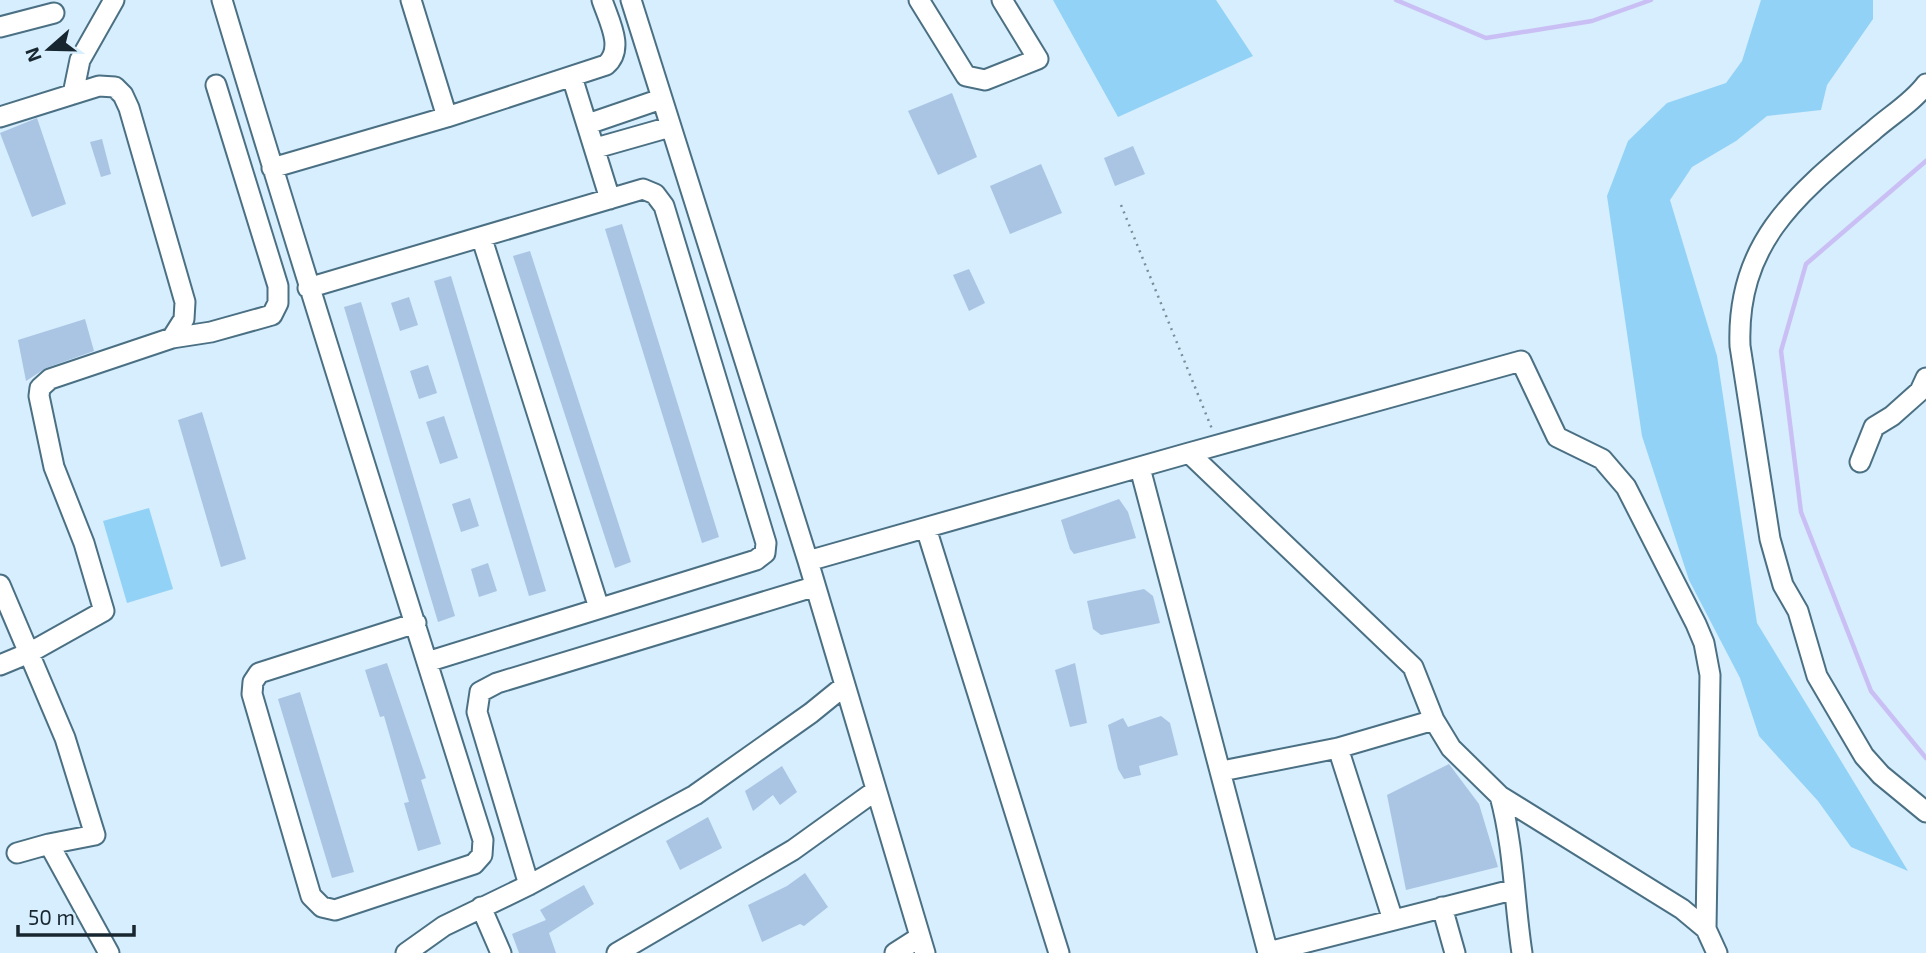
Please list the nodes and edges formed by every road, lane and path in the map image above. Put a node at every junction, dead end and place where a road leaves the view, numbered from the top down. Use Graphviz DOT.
graph roads {
  1 [pos="114,0"];
  2 [pos="222,0"];
  3 [pos="411,0"];
  4 [pos="602,0"];
  5 [pos="631,0"];
  6 [pos="919,0"];
  7 [pos="1002,0"];
  8 [pos="54,13"];
  9 [pos="0,27"];
  10 [pos="572,77"];
  11 [pos="1926,84"];
  12 [pos="216,85"];
  13 [pos="73,94"];
  14 [pos="661,99"];
  15 [pos="0,117"];
  16 [pos="447,117"];
  17 [pos="589,124"];
  18 [pos="670,127"];
  19 [pos="596,148"];
  20 [pos="272,168"];
  21 [pos="610,199"];
  22 [pos="1121,205"];
  23 [pos="482,239"];
  24 [pos="308,288"];
  25 [pos="172,338"];
  26 [pos="1926,378"];
  27 [pos="1218,445"];
  28 [pos="1189,453"];
  29 [pos="1860,462"];
  30 [pos="1140,468"];
  31 [pos="926,528"];
  32 [pos="808,561"];
  33 [pos="0,585"];
  34 [pos="813,587"];
  35 [pos="599,608"];
  36 [pos="416,623"];
  37 [pos="29,653"];
  38 [pos="427,662"];
  39 [pos="0,665"];
  40 [pos="843,687"];
  41 [pos="1434,720"];
  42 [pos="1338,748"];
  43 [pos="1222,771"];
  44 [pos="875,790"];
  45 [pos="1500,796"];
  46 [pos="1926,813"];
  47 [pos="49,844"];
  48 [pos="17,853"];
  49 [pos="529,886"];
  50 [pos="1512,890"];
  51 [pos="481,907"];
  52 [pos="1442,907"];
  53 [pos="1394,920"];
  54 [pos="1706,929"];
  55 [pos="923,945"];
  56 [pos="1268,952"];
  57 [pos="109,953"];
  58 [pos="406,953"];
  59 [pos="500,953"];
  60 [pos="617,953"];
  61 [pos="894,953"];
  62 [pos="1059,953"];
  63 [pos="1455,953"];
  64 [pos="1522,953"];
  65 [pos="1717,953"];
  1 -- 13 [label="street"];
  2 -- 20 [label="street"];
  3 -- 16 [label="street"];
  4 -- 10 [label="street"];
  5 -- 14 [label="street"];
  6 -- 7 [label="street"];
  8 -- 9 [label="street"];
  10 -- 16 [label="street"];
  10 -- 17 [label="street"];
  11 -- 46 [label="street"];
  12 -- 25 [label="street"];
  13 -- 15 [label="street"];
  13 -- 25 [label="street"];
  14 -- 17 [label="street"];
  14 -- 18 [label="street"];
  16 -- 20 [label="street"];
  17 -- 19 [label="street"];
  18 -- 19 [label="street"];
  18 -- 32 [label="street"];
  19 -- 21 [label="street"];
  20 -- 24 [label="street"];
  21 -- 23 [label="street"];
  21 -- 35 [label="street"];
  22 -- 27 [label="path"];
  23 -- 24 [label="street"];
  23 -- 35 [label="street"];
  24 -- 36 [label="street"];
  25 -- 37 [label="street"];
  26 -- 29 [label="street"];
  27 -- 28 [label="street"];
  27 -- 54 [label="street"];
  28 -- 30 [label="street"];
  28 -- 41 [label="street"];
  30 -- 31 [label="street"];
  30 -- 43 [label="street"];
  31 -- 32 [label="street"];
  31 -- 62 [label="street"];
  32 -- 34 [label="street"];
  33 -- 37 [label="street"];
  34 -- 40 [label="street"];
  34 -- 49 [label="street"];
  35 -- 38 [label="street"];
  36 -- 38 [label="street"];
  36 -- 38 [label="street"];
  37 -- 39 [label="street"];
  37 -- 47 [label="street"];
  40 -- 44 [label="street"];
  40 -- 49 [label="street"];
  41 -- 42 [label="street"];
  41 -- 45 [label="street"];
  42 -- 43 [label="street"];
  42 -- 53 [label="street"];
  43 -- 56 [label="street"];
  44 -- 55 [label="street"];
  44 -- 60 [label="street"];
  45 -- 50 [label="street"];
  45 -- 54 [label="street"];
  47 -- 48 [label="street"];
  47 -- 57 [label="street"];
  49 -- 51 [label="street"];
  50 -- 52 [label="street"];
  50 -- 64 [label="street"];
  51 -- 58 [label="street"];
  51 -- 59 [label="street"];
  52 -- 53 [label="street"];
  52 -- 63 [label="street"];
  53 -- 56 [label="street"];
  54 -- 65 [label="street"];
  55 -- 61 [label="street"];
}
